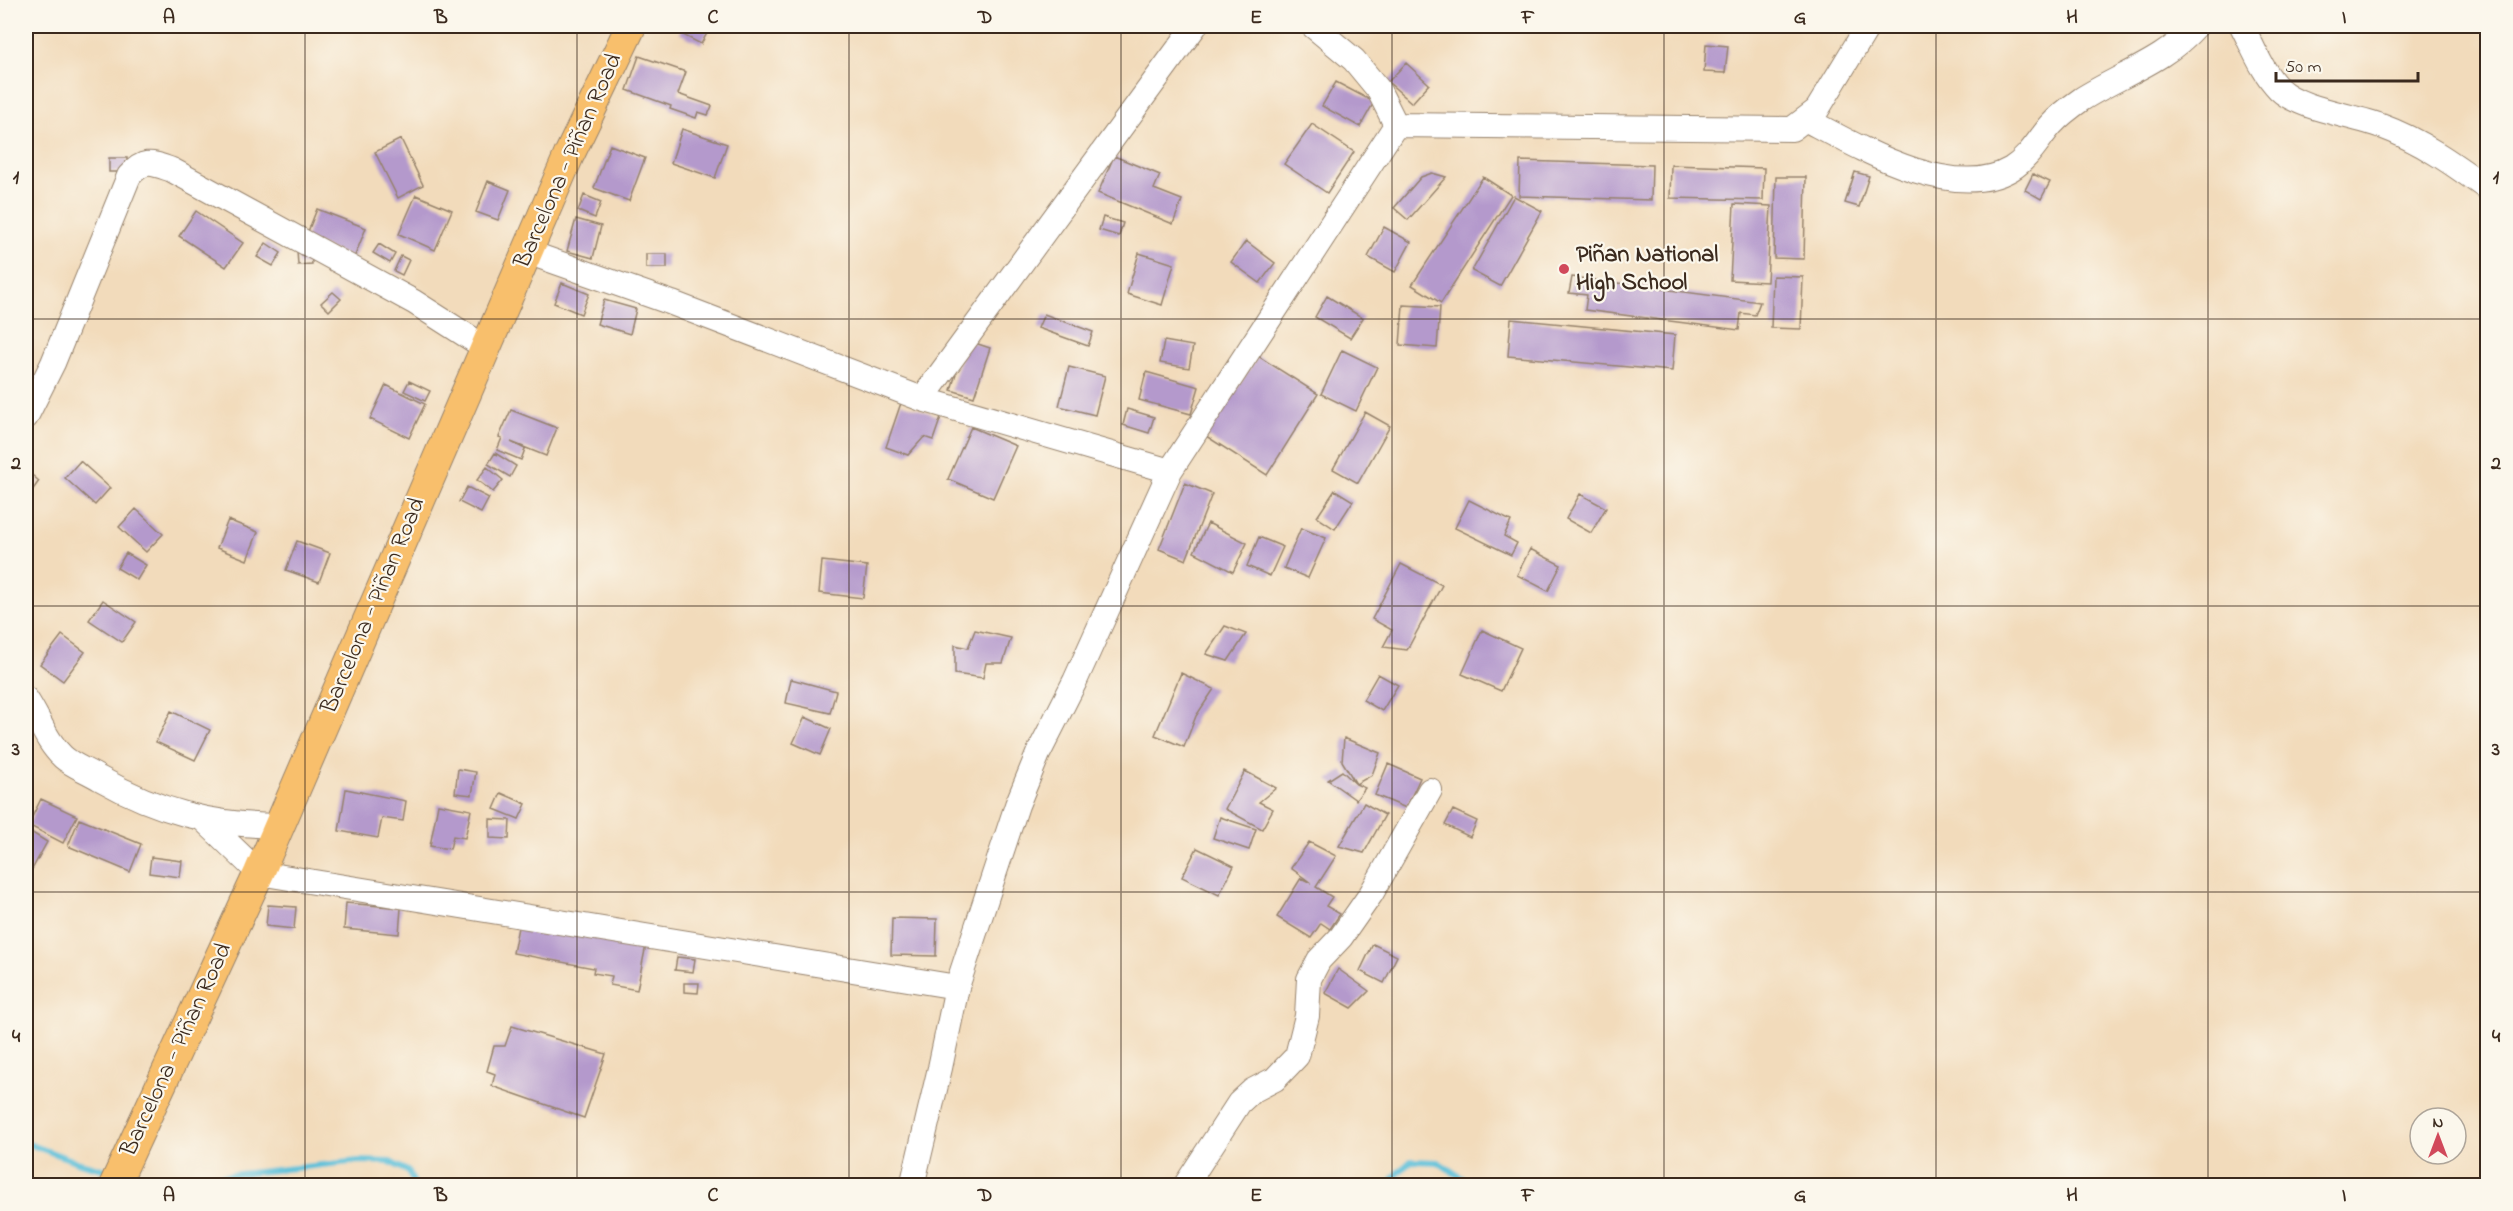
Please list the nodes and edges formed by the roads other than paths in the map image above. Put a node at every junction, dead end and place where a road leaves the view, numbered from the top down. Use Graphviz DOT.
graph roads {
  1 [pos="631,26"];
  2 [pos="1195,26"];
  3 [pos="1312,26"];
  4 [pos="1868,26"];
  5 [pos="2196,26"];
  6 [pos="2242,26"];
  7 [pos="1807,120"];
  8 [pos="1396,125"];
  9 [pos="2487,189"];
  10 [pos="527,252"];
  11 [pos="486,348"];
  12 [pos="922,399"];
  13 [pos="26,417"];
  14 [pos="1170,471"];
  15 [pos="26,699"];
  16 [pos="1430,790"];
  17 [pos="204,820"];
  18 [pos="280,826"];
  19 [pos="259,873"];
  20 [pos="957,987"];
  21 [pos="114,1185"];
  22 [pos="912,1185"];
  23 [pos="1185,1185"];
  1 -- 10 [label="main road, Barcelona - Piñan Road"];
  2 -- 12 [label="street"];
  3 -- 8 [label="street"];
  4 -- 7 [label="street"];
  5 -- 7 [label="street"];
  6 -- 9 [label="street"];
  7 -- 8 [label="street"];
  8 -- 14 [label="street"];
  10 -- 11 [label="main road, Barcelona - Piñan Road"];
  10 -- 12 [label="street"];
  11 -- 13 [label="street"];
  11 -- 18 [label="main road, Barcelona - Piñan Road"];
  12 -- 14 [label="street"];
  14 -- 20 [label="street"];
  15 -- 17 [label="street"];
  16 -- 23 [label="street"];
  17 -- 18 [label="street"];
  17 -- 19 [label="street"];
  18 -- 19 [label="main road, Barcelona - Piñan Road"];
  19 -- 20 [label="street"];
  19 -- 21 [label="main road, Barcelona - Piñan Road"];
  20 -- 22 [label="street"];
}
